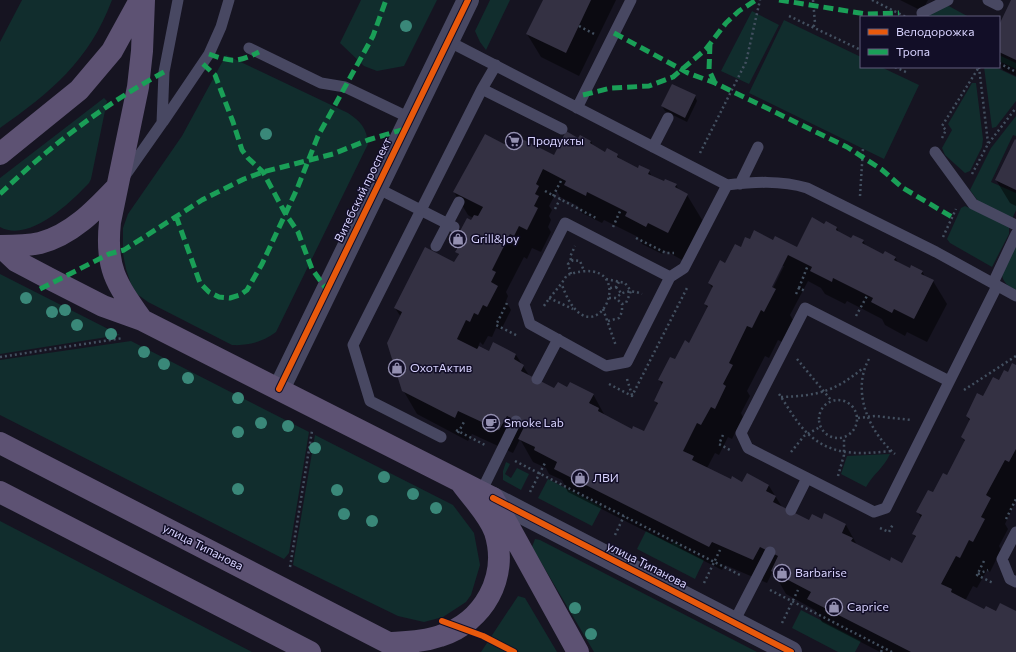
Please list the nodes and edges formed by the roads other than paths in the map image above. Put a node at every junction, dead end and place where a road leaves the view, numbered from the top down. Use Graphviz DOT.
graph roads {
  1 [pos="140,0"];
  2 [pos="144,0"];
  3 [pos="178,0"];
  4 [pos="229,0"];
  5 [pos="468,0"];
  6 [pos="630,0"];
  7 [pos="948,0"];
  8 [pos="922,13"];
  9 [pos="448,41"];
  10 [pos="249,48"];
  11 [pos="496,65"];
  12 [pos="482,89"];
  13 [pos="577,108"];
  14 [pos="410,118"];
  15 [pos="668,118"];
  16 [pos="162,123"];
  17 [pos="562,129"];
  18 [pos="653,147"];
  19 [pos="758,147"];
  20 [pos="935,152"];
  21 [pos="0,154"];
  22 [pos="740,184"];
  23 [pos="727,185"];
  24 [pos="118,186"];
  25 [pos="377,188"];
  26 [pos="459,202"];
  27 [pos="420,210"];
  28 [pos="1016,225"];
  29 [pos="451,226"];
  30 [pos="1016,234"];
  31 [pos="0,246"];
  32 [pos="436,246"];
  33 [pos="670,277"];
  34 [pos="995,285"];
  35 [pos="1016,296"];
  36 [pos="142,320"];
  37 [pos="558,339"];
  38 [pos="537,379"];
  39 [pos="949,380"];
  40 [pos="279,389"];
  41 [pos="516,421"];
  42 [pos="441,437"];
  43 [pos="0,443"];
  44 [pos="807,478"];
  45 [pos="0,492"];
  46 [pos="483,497"];
  47 [pos="790,510"];
  48 [pos="1016,532"];
  49 [pos="770,552"];
  50 [pos="1016,582"];
  51 [pos="734,622"];
  52 [pos="397,648"];
  53 [pos="310,652"];
  54 [pos="578,652"];
  55 [pos="791,652"];
  1 -- 21 [label="main road"];
  2 -- 24 [label="main road"];
  3 -- 16 [label="lane"];
  4 -- 16 [label="lane"];
  5 -- 9 [label="street, Витебский проспект"];
  6 -- 13 [label="lane"];
  7 -- 8 [label="lane"];
  9 -- 11 [label="lane"];
  9 -- 14 [label="street, Витебский проспект"];
  10 -- 14 [label="lane"];
  11 -- 12 [label="lane"];
  11 -- 13 [label="lane"];
  12 -- 17 [label="lane"];
  12 -- 27 [label="lane"];
  13 -- 18 [label="lane"];
  14 -- 25 [label="street, Витебский проспект"];
  15 -- 18 [label="lane"];
  16 -- 24 [label="lane"];
  18 -- 23 [label="lane"];
  19 -- 22 [label="lane"];
  20 -- 28 [label="lane"];
  22 -- 23 [label="lane"];
  22 -- 34 [label="lane"];
  23 -- 33 [label="lane"];
  24 -- 31 [label="main road"];
  24 -- 36 [label="main road"];
  25 -- 27 [label="lane"];
  25 -- 40 [label="street, Витебский проспект"];
  26 -- 29 [label="lane"];
  27 -- 29 [label="lane"];
  27 -- 42 [label="lane"];
  29 -- 32 [label="lane"];
  30 -- 34 [label="lane"];
  31 -- 36 [label="main road"];
  33 -- 37 [label="lane"];
  33 -- 37 [label="lane"];
  34 -- 35 [label="lane"];
  34 -- 39 [label="lane"];
  36 -- 40 [label="main road"];
  37 -- 38 [label="lane"];
  39 -- 44 [label="lane"];
  39 -- 44 [label="lane"];
  40 -- 46 [label="main road"];
  41 -- 46 [label="lane"];
  43 -- 52 [label="main road, улица Типанова"];
  44 -- 47 [label="lane"];
  45 -- 53 [label="main road"];
  46 -- 51 [label="street, улица Типанова"];
  46 -- 52 [label="main road"];
  46 -- 54 [label="main road"];
  48 -- 50 [label="lane"];
  49 -- 51 [label="lane"];
  51 -- 55 [label="street, улица Типанова"];
}
